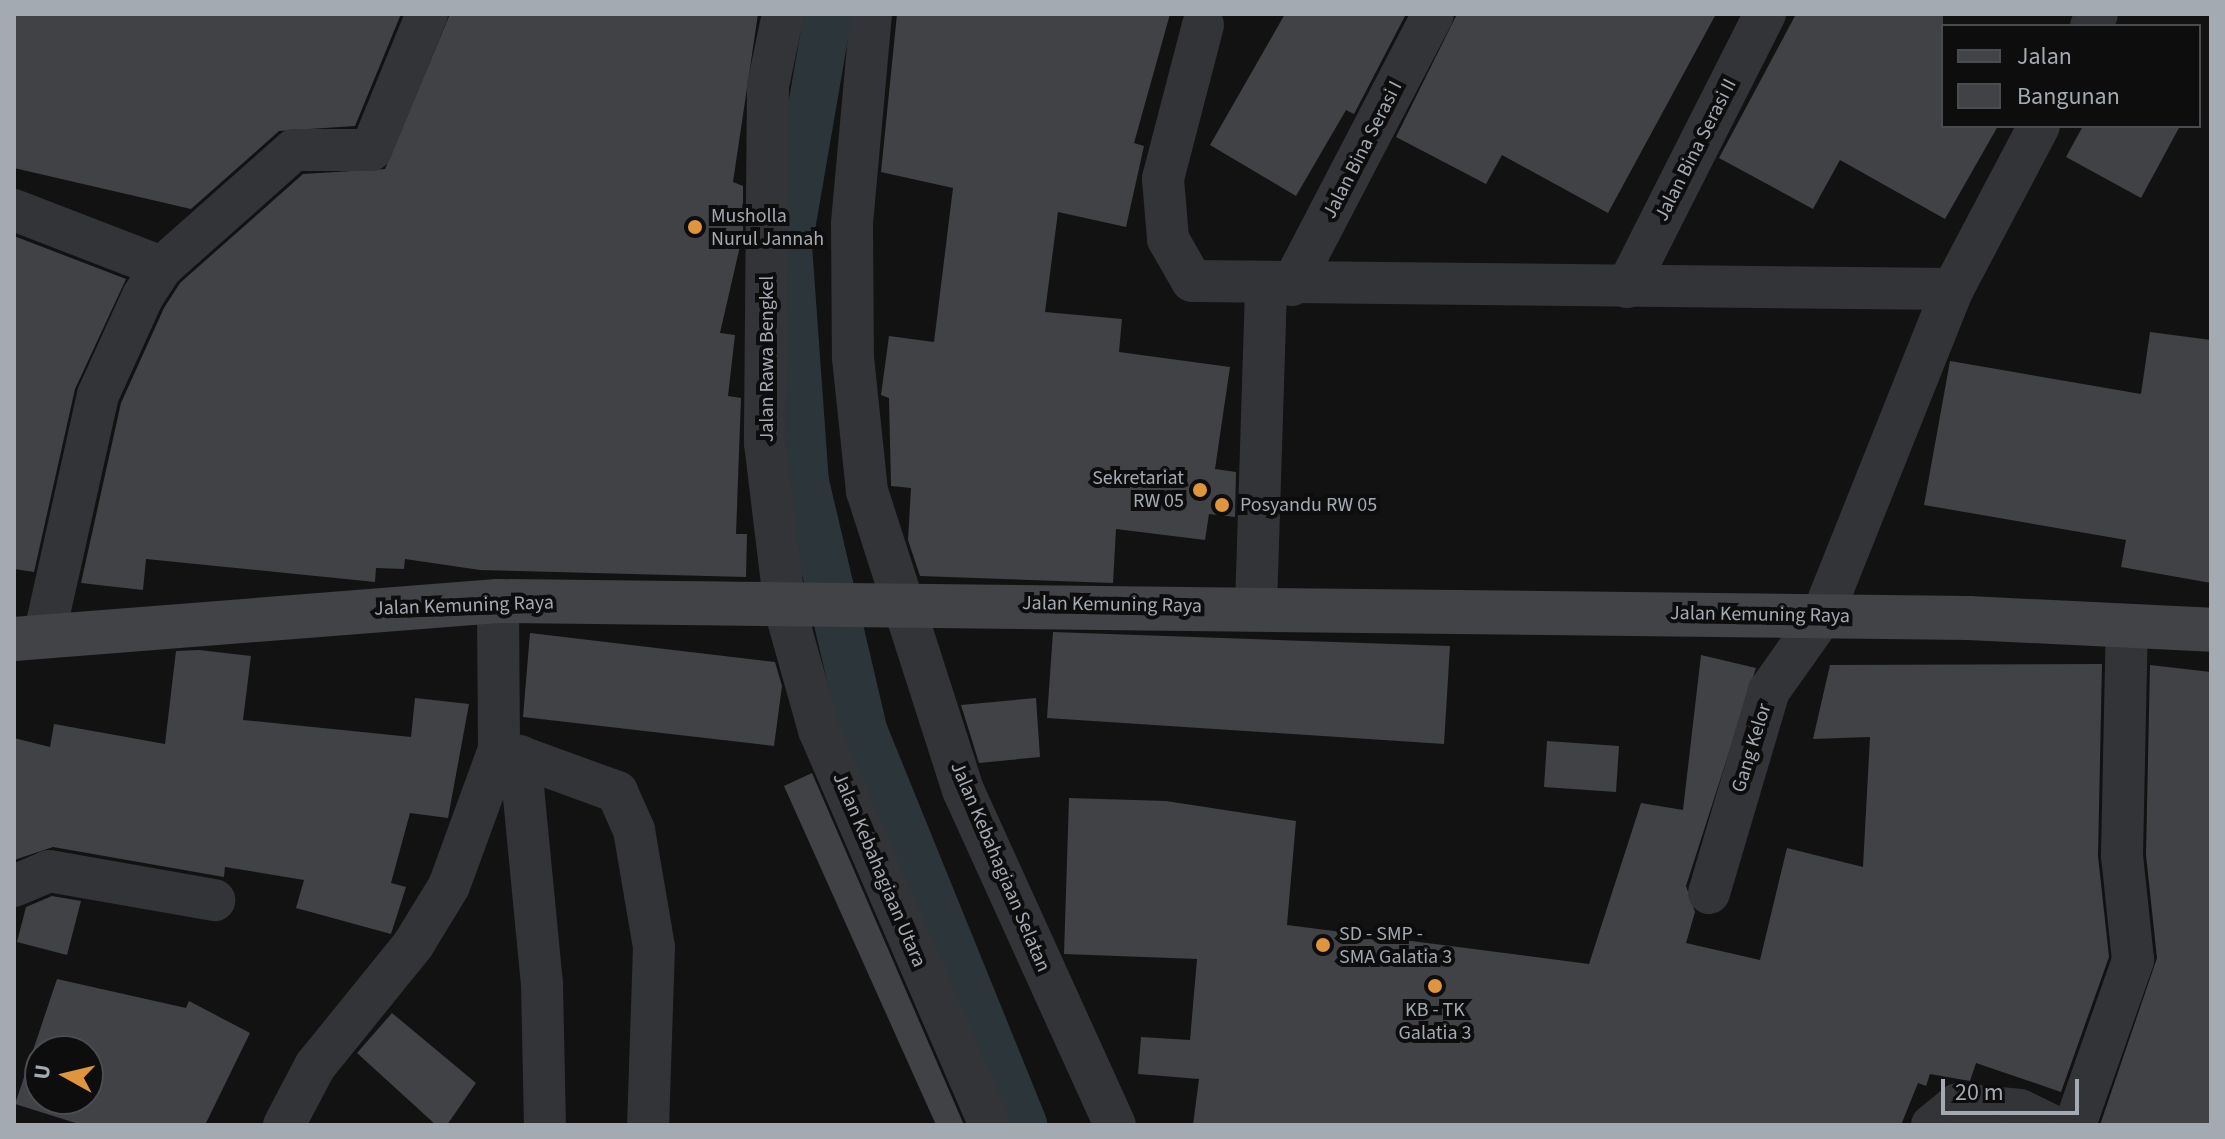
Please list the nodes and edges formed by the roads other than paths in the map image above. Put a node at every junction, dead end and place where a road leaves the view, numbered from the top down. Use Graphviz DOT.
graph roads {
  1 [pos="427,14"];
  2 [pos="783,14"];
  3 [pos="871,14"];
  4 [pos="1433,14"];
  5 [pos="1765,14"];
  6 [pos="1203,25"];
  7 [pos="2038,128"];
  8 [pos="14,210"];
  9 [pos="162,267"];
  10 [pos="1279,286"];
  11 [pos="1627,287"];
  12 [pos="1953,289"];
  13 [pos="498,601"];
  14 [pos="887,603"];
  15 [pos="1256,607"];
  16 [pos="794,608"];
  17 [pos="1822,616"];
  18 [pos="2127,626"];
  19 [pos="2211,630"];
  20 [pos="30,636"];
  21 [pos="510,752"];
  22 [pos="14,886"];
  23 [pos="1709,893"];
  24 [pos="214,900"];
  25 [pos="284,1125"];
  26 [pos="545,1125"];
  27 [pos="648,1125"];
  28 [pos="990,1125"];
  29 [pos="1115,1125"];
  30 [pos="1932,1125"];
  31 [pos="2051,1125"];
  32 [pos="2075,1125"];
  1 -- 9 [label="street"];
  2 -- 16 [label="street, Jalan Rawa Bengkel"];
  3 -- 14 [label="street"];
  4 -- 10 [label="street, Jalan Bina Serasi I"];
  5 -- 11 [label="street, Jalan Bina Serasi II"];
  6 -- 10 [label="street"];
  7 -- 12 [label="street, Gang Kelor"];
  8 -- 9 [label="street"];
  9 -- 20 [label="street"];
  10 -- 11 [label="street"];
  10 -- 15 [label="street"];
  11 -- 12 [label="street"];
  12 -- 17 [label="street, Gang Kelor"];
  13 -- 16 [label="street, Jalan Kemuning Raya"];
  13 -- 20 [label="street, Jalan Kemuning Raya"];
  13 -- 21 [label="street"];
  14 -- 15 [label="street, Jalan Kemuning Raya"];
  14 -- 16 [label="street, Jalan Kemuning Raya"];
  14 -- 29 [label="street, Jalan Kebahagiaan Selatan"];
  15 -- 17 [label="street, Jalan Kemuning Raya"];
  16 -- 28 [label="street, Jalan Kebahagiaan Utara"];
  17 -- 18 [label="street, Jalan Kemuning Raya"];
  17 -- 23 [label="street, Gang Kelor"];
  18 -- 19 [label="street, Jalan Kemuning Raya"];
  18 -- 32 [label="street"];
  21 -- 25 [label="street"];
  21 -- 26 [label="street"];
  21 -- 27 [label="street"];
  22 -- 24 [label="street"];
  30 -- 31 [label="street"];
}
